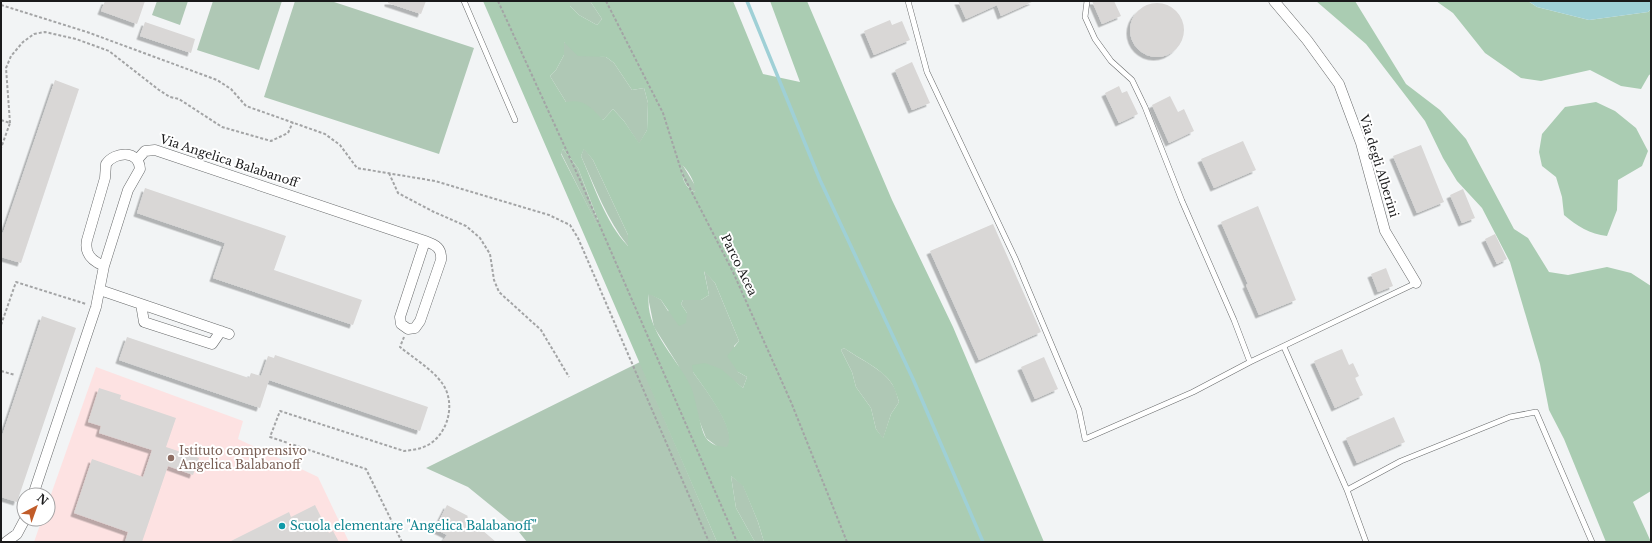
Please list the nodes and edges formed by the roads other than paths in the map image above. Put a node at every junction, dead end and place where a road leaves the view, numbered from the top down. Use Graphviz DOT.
graph roads {
  1 [pos="464,1"];
  2 [pos="908,1"];
  3 [pos="1087,1"];
  4 [pos="1274,1"];
  5 [pos="515,120"];
  6 [pos="137,160"];
  7 [pos="425,241"];
  8 [pos="104,266"];
  9 [pos="1416,283"];
  10 [pos="100,290"];
  11 [pos="141,304"];
  12 [pos="1284,347"];
  13 [pos="1250,362"];
  14 [pos="36,487"];
  15 [pos="1347,490"];
  16 [pos="21,527"];
  17 [pos="6,542"];
  18 [pos="1366,542"];
  19 [pos="1592,542"];
  1 -- 5 [label="lane"];
  2 -- 13 [label="lane"];
  3 -- 13 [label="lane"];
  4 -- 9 [label="street, Via degli Alberini"];
  6 -- 7 [label="street, Via Angelica Balabanoff"];
  6 -- 8 [label="street"];
  6 -- 8 [label="street"];
  7 -- 7 [label="street, Via Angelica Balabanoff"];
  8 -- 10 [label="street"];
  9 -- 12 [label="lane"];
  10 -- 11 [label="street"];
  10 -- 14 [label="street"];
  11 -- 11 [label="street"];
  12 -- 13 [label="lane"];
  12 -- 15 [label="lane"];
  15 -- 18 [label="lane"];
  15 -- 19 [label="lane"];
  16 -- 17 [label="street"];
}
